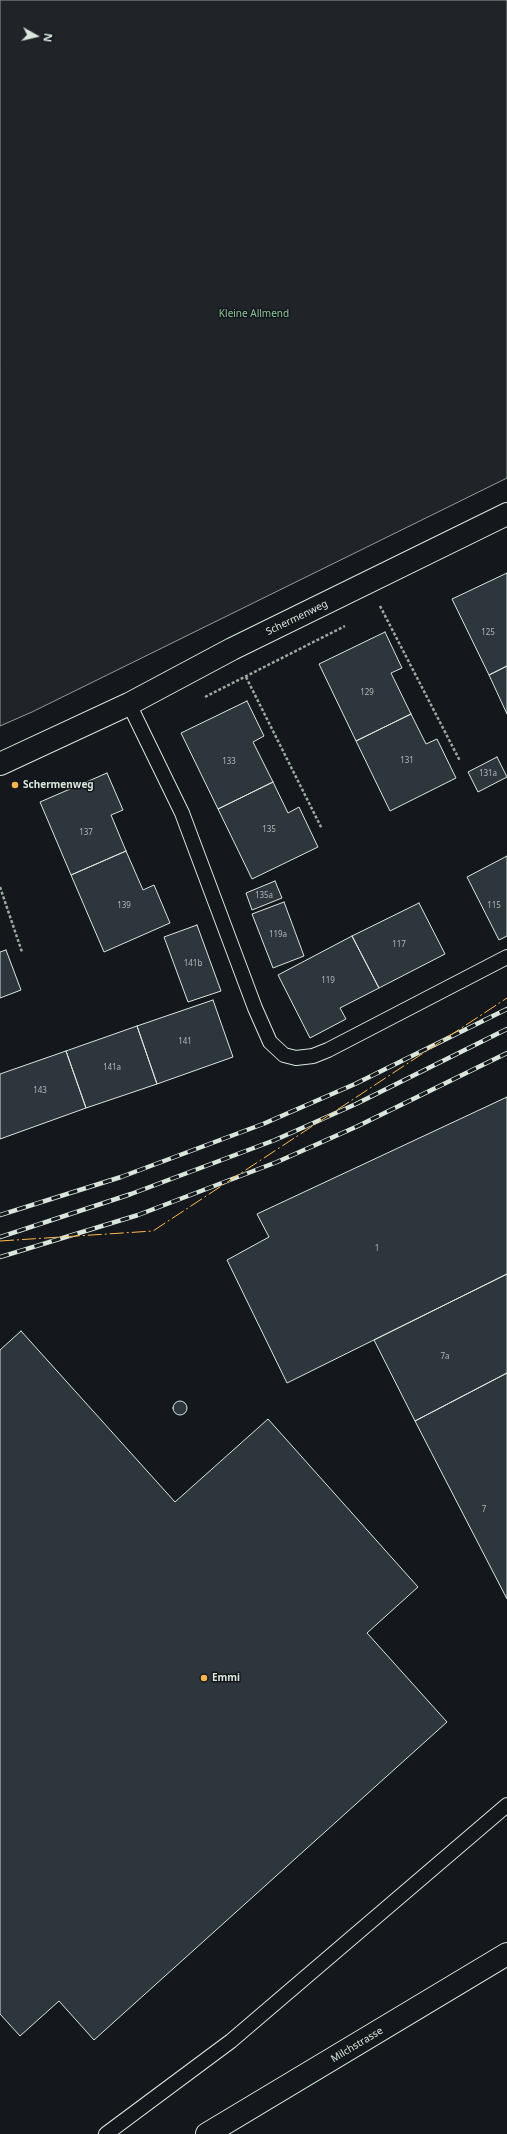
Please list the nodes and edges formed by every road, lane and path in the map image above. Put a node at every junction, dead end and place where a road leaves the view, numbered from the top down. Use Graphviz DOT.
graph roads {
  1 [pos="507,514"];
  2 [pos="368,584"];
  3 [pos="232,649"];
  4 [pos="129,704"];
  5 [pos="460,761"];
  6 [pos="0,764"];
  7 [pos="322,829"];
  8 [pos="0,887"];
  9 [pos="22,952"];
  10 [pos="507,957"];
  11 [pos="507,1805"];
  12 [pos="507,1954"];
  13 [pos="106,2134"];
  14 [pos="207,2134"];
  1 -- 2 [label="street, Schermenweg"];
  2 -- 3 [label="street, Schermenweg"];
  2 -- 5 [label="path"];
  3 -- 4 [label="street, Schermenweg"];
  3 -- 7 [label="path"];
  4 -- 6 [label="street, Schermenweg"];
  4 -- 10 [label="lane"];
  8 -- 9 [label="path"];
  11 -- 13 [label="lane"];
  12 -- 14 [label="street, Milchstrasse"];
}
